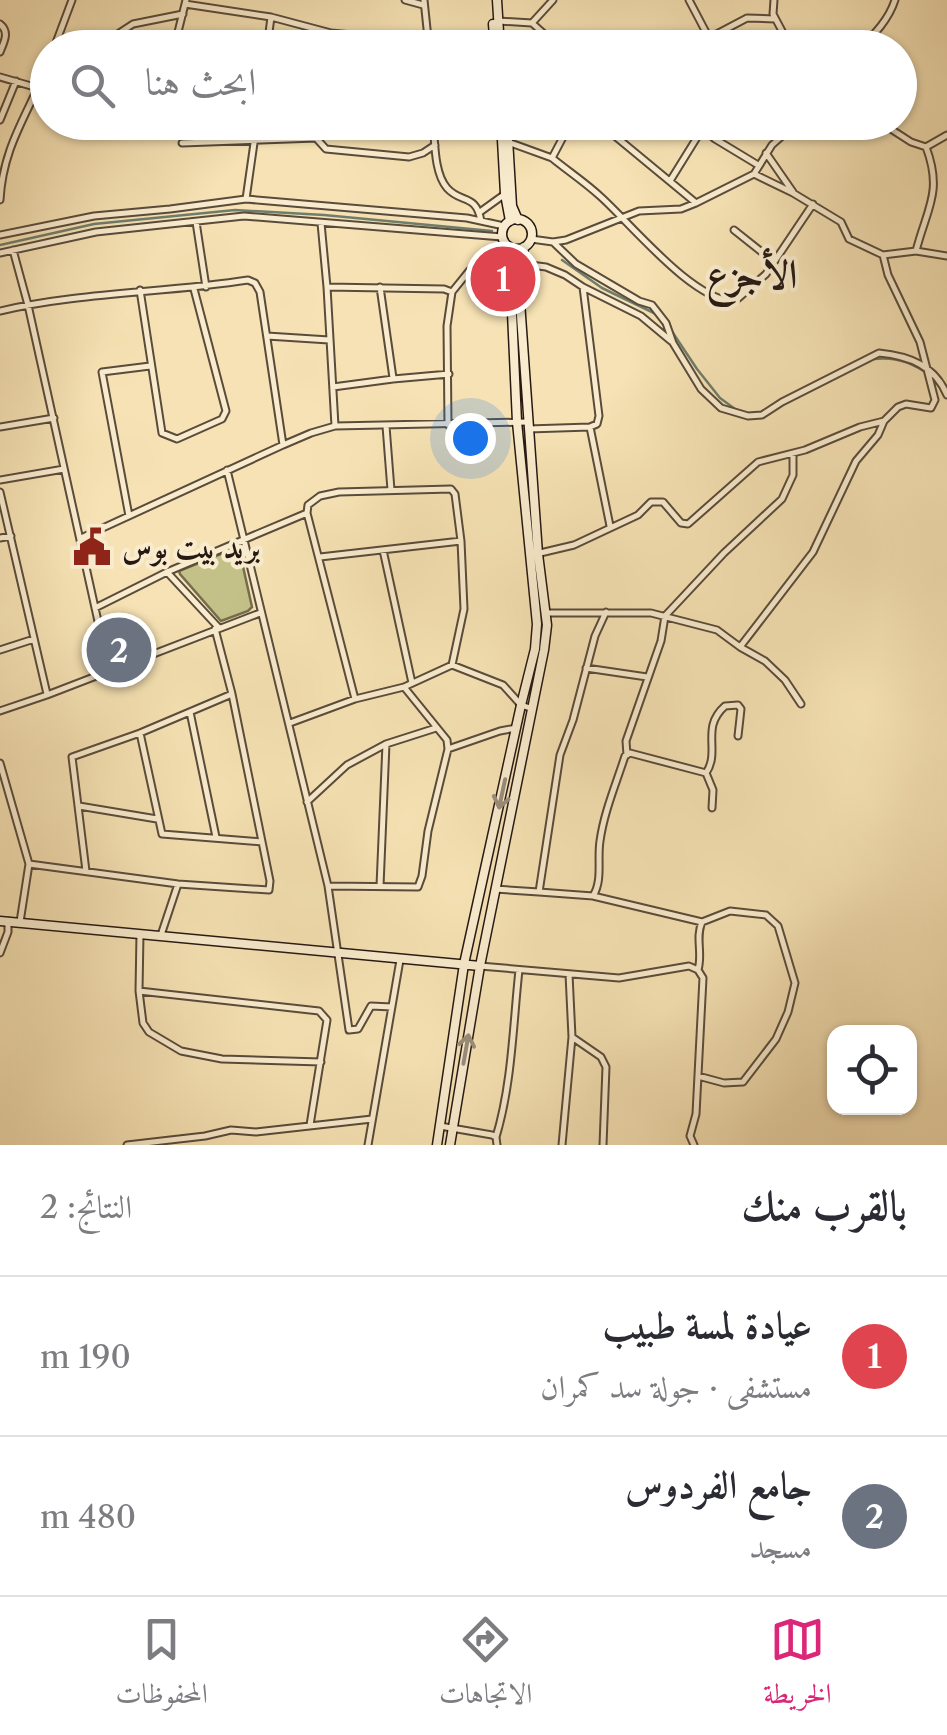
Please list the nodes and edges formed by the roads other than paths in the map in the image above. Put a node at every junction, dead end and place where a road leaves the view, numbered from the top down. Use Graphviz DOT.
graph roads {
  1 [pos="72,0"];
  2 [pos="242,0"];
  3 [pos="406,0"];
  4 [pos="494,0"];
  5 [pos="553,0"];
  6 [pos="688,0"];
  7 [pos="774,0"];
  8 [pos="894,0"];
  9 [pos="186,2"];
  10 [pos="424,2"];
  11 [pos="238,12"];
  12 [pos="183,14"];
  13 [pos="271,17"];
  14 [pos="776,19"];
  15 [pos="498,21"];
  16 [pos="532,23"];
  17 [pos="0,24"];
  18 [pos="61,30"];
  19 [pos="126,30"];
  20 [pos="179,30"];
  21 [pos="269,30"];
  22 [pos="320,30"];
  23 [pos="427,30"];
  24 [pos="495,30"];
  25 [pos="497,30"];
  26 [pos="540,30"];
  27 [pos="705,30"];
  28 [pos="724,30"];
  29 [pos="781,30"];
  30 [pos="877,30"];
  31 [pos="0,52"];
  32 [pos="0,77"];
  33 [pos="16,81"];
  34 [pos="30,85"];
  35 [pos="30,104"];
  36 [pos="0,120"];
  37 [pos="947,135"];
  38 [pos="237,140"];
  39 [pos="255,140"];
  40 [pos="318,140"];
  41 [pos="435,140"];
  42 [pos="504,140"];
  43 [pos="562,140"];
  44 [pos="620,140"];
  45 [pos="695,140"];
  46 [pos="715,140"];
  47 [pos="779,140"];
  48 [pos="907,140"];
  49 [pos="508,142"];
  50 [pos="182,143"];
  51 [pos="435,145"];
  52 [pos="926,147"];
  53 [pos="766,153"];
  54 [pos="552,158"];
  55 [pos="758,165"];
  56 [pos="1,172"];
  57 [pos="754,174"];
  58 [pos="670,181"];
  59 [pos="794,193"];
  60 [pos="504,194"];
  61 [pos="246,199"];
  62 [pos="0,200"];
  63 [pos="696,203"];
  64 [pos="813,204"];
  65 [pos="480,212"];
  66 [pos="622,217"];
  67 [pos="481,221"];
  68 [pos="196,222"];
  69 [pos="511,222"];
  70 [pos="321,223"];
  71 [pos="734,230"];
  72 [pos="0,235"];
  73 [pos="531,239"];
  74 [pos="553,242"];
  75 [pos="506,243"];
  76 [pos="524,248"];
  77 [pos="13,250"];
  78 [pos="916,250"];
  79 [pos="0,252"];
  80 [pos="884,255"];
  81 [pos="947,256"];
  82 [pos="773,262"];
  83 [pos="522,264"];
  84 [pos="206,286"];
  85 [pos="327,287"];
  86 [pos="380,287"];
  87 [pos="583,288"];
  88 [pos="194,289"];
  89 [pos="140,290"];
  90 [pos="452,292"];
  91 [pos="28,305"];
  92 [pos="0,311"];
  93 [pos="267,336"];
  94 [pos="329,340"];
  95 [pos="673,343"];
  96 [pos="150,366"];
  97 [pos="926,366"];
  98 [pos="449,374"];
  99 [pos="393,379"];
  100 [pos="332,388"];
  101 [pos="947,396"];
  102 [pos="54,418"];
  103 [pos="884,420"];
  104 [pos="524,424"];
  105 [pos="448,425"];
  106 [pos="334,426"];
  107 [pos="386,426"];
  108 [pos="0,427"];
  109 [pos="590,427"];
  110 [pos="282,445"];
  111 [pos="793,453"];
  112 [pos="64,469"];
  113 [pos="227,470"];
  114 [pos="0,480"];
  115 [pos="390,490"];
  116 [pos="0,492"];
  117 [pos="307,513"];
  118 [pos="129,516"];
  119 [pos="610,526"];
  120 [pos="11,536"];
  121 [pos="0,538"];
  122 [pos="81,538"];
  123 [pos="242,540"];
  124 [pos="461,541"];
  125 [pos="383,550"];
  126 [pos="533,554"];
  127 [pos="318,557"];
  128 [pos="167,572"];
  129 [pos="96,608"];
  130 [pos="606,612"];
  131 [pos="260,613"];
  132 [pos="545,613"];
  133 [pos="666,616"];
  134 [pos="217,629"];
  135 [pos="34,638"];
  136 [pos="740,647"];
  137 [pos="0,650"];
  138 [pos="452,665"];
  139 [pos="586,668"];
  140 [pos="109,671"];
  141 [pos="648,678"];
  142 [pos="412,684"];
  143 [pos="404,687"];
  144 [pos="232,694"];
  145 [pos="47,696"];
  146 [pos="355,699"];
  147 [pos="801,704"];
  148 [pos="526,706"];
  149 [pos="0,711"];
  150 [pos="190,712"];
  151 [pos="290,724"];
  152 [pos="436,728"];
  153 [pos="516,728"];
  154 [pos="140,733"];
  155 [pos="738,736"];
  156 [pos="386,744"];
  157 [pos="448,748"];
  158 [pos="627,754"];
  159 [pos="0,763"];
  160 [pos="706,773"];
  161 [pos="2,774"];
  162 [pos="308,802"];
  163 [pos="80,806"];
  164 [pos="712,808"];
  165 [pos="157,820"];
  166 [pos="216,838"];
  167 [pos="262,842"];
  168 [pos="29,864"];
  169 [pos="86,871"];
  170 [pos="178,884"];
  171 [pos="328,886"];
  172 [pos="380,886"];
  173 [pos="495,889"];
  174 [pos="539,892"];
  175 [pos="593,896"];
  176 [pos="4,921"];
  177 [pos="20,922"];
  178 [pos="702,922"];
  179 [pos="140,934"];
  180 [pos="161,936"];
  181 [pos="338,951"];
  182 [pos="0,953"];
  183 [pos="400,957"];
  184 [pos="464,964"];
  185 [pos="480,966"];
  186 [pos="519,970"];
  187 [pos="698,970"];
  188 [pos="569,974"];
  189 [pos="139,991"];
  190 [pos="392,1007"];
  191 [pos="572,1037"];
  192 [pos="321,1062"];
  193 [pos="698,1076"];
  194 [pos="372,1119"];
  195 [pos="310,1126"];
  196 [pos="440,1126"];
  197 [pos="452,1129"];
  198 [pos="256,1132"];
  199 [pos="496,1141"];
  200 [pos="127,1145"];
  201 [pos="260,1145"];
  202 [pos="368,1145"];
  203 [pos="437,1145"];
  204 [pos="450,1145"];
  205 [pos="562,1145"];
  206 [pos="602,1145"];
  207 [pos="694,1145"];
  1 -- 18 [label="street"];
  2 -- 11 [label="street"];
  3 -- 10 [label="street"];
  4 -- 15 [label="main road"];
  4 -- 24 [label="main road"];
  5 -- 16 [label="street"];
  6 -- 27 [label="street"];
  7 -- 14 [label="street"];
  8 -- 30 [label="street"];
  9 -- 11 [label="street"];
  9 -- 12 [label="street"];
  10 -- 23 [label="street"];
  11 -- 13 [label="street"];
  12 -- 19 [label="street"];
  12 -- 20 [label="street"];
  13 -- 21 [label="street"];
  13 -- 22 [label="street"];
  14 -- 28 [label="street"];
  14 -- 29 [label="street"];
  15 -- 16 [label="street"];
  15 -- 25 [label="main road"];
  16 -- 26 [label="street"];
  17 -- 31 [label="street"];
  32 -- 33 [label="street"];
  33 -- 34 [label="street"];
  33 -- 36 [label="street"];
  35 -- 56 [label="street"];
  37 -- 52 [label="street"];
  38 -- 50 [label="street"];
  39 -- 61 [label="street"];
  40 -- 51 [label="street"];
  41 -- 51 [label="street"];
  42 -- 60 [label="main road"];
  43 -- 54 [label="street"];
  44 -- 58 [label="street"];
  45 -- 58 [label="street"];
  46 -- 55 [label="street"];
  47 -- 53 [label="street"];
  48 -- 52 [label="street"];
  49 -- 54 [label="street"];
  49 -- 69 [label="main road"];
  51 -- 65 [label="street"];
  52 -- 78 [label="street"];
  53 -- 55 [label="street"];
  53 -- 59 [label="street"];
  54 -- 66 [label="street"];
  55 -- 57 [label="street"];
  56 -- 62 [label="street"];
  57 -- 59 [label="street"];
  57 -- 63 [label="street"];
  58 -- 63 [label="street"];
  59 -- 64 [label="street"];
  60 -- 65 [label="street"];
  60 -- 69 [label="main road"];
  61 -- 67 [label="street"];
  61 -- 72 [label="street"];
  63 -- 66 [label="street"];
  64 -- 80 [label="street"];
  64 -- 82 [label="street"];
  65 -- 67 [label="street"];
  66 -- 74 [label="street"];
  66 -- 82 [label="street"];
  67 -- 69 [label="street"];
  68 -- 70 [label="street"];
  68 -- 77 [label="street"];
  68 -- 84 [label="street"];
  69 -- 73 [label="main road"];
  69 -- 75 [label="main road"];
  70 -- 75 [label="street"];
  70 -- 85 [label="street"];
  71 -- 82 [label="street"];
  73 -- 74 [label="street"];
  73 -- 76 [label="main road"];
  74 -- 95 [label="street"];
  75 -- 76 [label="main road"];
  75 -- 90 [label="street"];
  75 -- 104 [label="main road"];
  76 -- 83 [label="main road"];
  77 -- 79 [label="street"];
  77 -- 91 [label="street"];
  78 -- 80 [label="street"];
  78 -- 81 [label="street"];
  80 -- 97 [label="street"];
  83 -- 87 [label="street"];
  83 -- 104 [label="main road"];
  84 -- 88 [label="street"];
  84 -- 93 [label="street"];
  85 -- 86 [label="street"];
  85 -- 94 [label="street"];
  86 -- 90 [label="street"];
  86 -- 99 [label="street"];
  87 -- 95 [label="street"];
  87 -- 109 [label="street"];
  88 -- 89 [label="street"];
  88 -- 96 [label="street"];
  89 -- 91 [label="street"];
  89 -- 96 [label="street"];
  90 -- 98 [label="street"];
  91 -- 92 [label="street"];
  91 -- 102 [label="street"];
  93 -- 94 [label="street"];
  93 -- 110 [label="street"];
  94 -- 100 [label="street"];
  95 -- 97 [label="street"];
  96 -- 118 [label="street"];
  97 -- 101 [label="street"];
  97 -- 103 [label="street"];
  98 -- 99 [label="street"];
  98 -- 105 [label="street"];
  99 -- 100 [label="street"];
  100 -- 106 [label="street"];
  102 -- 108 [label="street"];
  102 -- 112 [label="street"];
  103 -- 111 [label="street"];
  103 -- 136 [label="street"];
  104 -- 105 [label="street"];
  104 -- 109 [label="street"];
  104 -- 126 [label="main road"];
  105 -- 107 [label="street"];
  106 -- 107 [label="street"];
  106 -- 110 [label="street"];
  107 -- 115 [label="street"];
  109 -- 119 [label="street"];
  110 -- 113 [label="street"];
  111 -- 119 [label="street"];
  111 -- 133 [label="street"];
  112 -- 114 [label="street"];
  112 -- 122 [label="street"];
  113 -- 118 [label="street"];
  113 -- 123 [label="street"];
  115 -- 117 [label="street"];
  115 -- 124 [label="street"];
  116 -- 120 [label="street"];
  117 -- 123 [label="street"];
  117 -- 127 [label="street"];
  118 -- 122 [label="street"];
  119 -- 126 [label="street"];
  120 -- 121 [label="street"];
  120 -- 135 [label="street"];
  122 -- 129 [label="street"];
  123 -- 128 [label="street"];
  123 -- 131 [label="street"];
  124 -- 125 [label="street"];
  124 -- 138 [label="street"];
  125 -- 127 [label="street"];
  125 -- 142 [label="street"];
  126 -- 132 [label="main road"];
  126 -- 148 [label="main road"];
  127 -- 146 [label="street"];
  128 -- 129 [label="street"];
  128 -- 134 [label="street"];
  129 -- 140 [label="street"];
  130 -- 132 [label="street"];
  130 -- 133 [label="street"];
  130 -- 139 [label="street"];
  131 -- 134 [label="street"];
  131 -- 151 [label="street"];
  132 -- 148 [label="main road"];
  133 -- 136 [label="street"];
  133 -- 141 [label="street"];
  134 -- 140 [label="street"];
  134 -- 144 [label="street"];
  135 -- 137 [label="street"];
  135 -- 145 [label="street"];
  136 -- 147 [label="street"];
  138 -- 142 [label="street"];
  138 -- 148 [label="street"];
  139 -- 141 [label="street"];
  139 -- 174 [label="street"];
  140 -- 145 [label="street"];
  141 -- 158 [label="street"];
  142 -- 143 [label="street"];
  143 -- 146 [label="street"];
  143 -- 152 [label="street"];
  144 -- 150 [label="street"];
  144 -- 167 [label="street"];
  145 -- 149 [label="street"];
  146 -- 151 [label="street"];
  148 -- 153 [label="main road"];
  148 -- 173 [label="main road"];
  150 -- 154 [label="street"];
  150 -- 166 [label="street"];
  151 -- 162 [label="street"];
  152 -- 156 [label="street"];
  152 -- 157 [label="street"];
  153 -- 157 [label="street"];
  153 -- 184 [label="main road, one-way"];
  154 -- 163 [label="street"];
  154 -- 165 [label="street"];
  155 -- 160 [label="street"];
  156 -- 162 [label="street"];
  156 -- 172 [label="street"];
  157 -- 172 [label="street"];
  158 -- 160 [label="street"];
  158 -- 175 [label="street"];
  159 -- 161 [label="street"];
  160 -- 164 [label="street"];
  161 -- 168 [label="street"];
  162 -- 171 [label="street"];
  163 -- 165 [label="street"];
  163 -- 169 [label="street"];
  165 -- 166 [label="street"];
  166 -- 167 [label="street"];
  167 -- 170 [label="street"];
  168 -- 169 [label="street"];
  168 -- 177 [label="street"];
  169 -- 170 [label="street"];
  170 -- 180 [label="street"];
  171 -- 172 [label="street"];
  171 -- 181 [label="street"];
  173 -- 174 [label="street"];
  173 -- 185 [label="main road"];
  174 -- 175 [label="street"];
  175 -- 178 [label="street"];
  176 -- 177 [label="main road"];
  176 -- 182 [label="street"];
  177 -- 179 [label="main road"];
  178 -- 187 [label="street"];
  178 -- 193 [label="street"];
  179 -- 180 [label="main road"];
  179 -- 189 [label="street"];
  180 -- 181 [label="main road"];
  181 -- 183 [label="main road"];
  181 -- 190 [label="street"];
  183 -- 184 [label="main road"];
  183 -- 190 [label="street"];
  184 -- 185 [label="main road"];
  184 -- 196 [label="main road"];
  185 -- 186 [label="street"];
  197 -- 185 [label="main road, one-way"];
  186 -- 188 [label="street"];
  186 -- 199 [label="street"];
  187 -- 188 [label="street"];
  187 -- 193 [label="street"];
  188 -- 191 [label="street"];
  189 -- 192 [label="street"];
  189 -- 192 [label="street"];
  190 -- 194 [label="street"];
  191 -- 205 [label="street"];
  191 -- 206 [label="street"];
  192 -- 195 [label="street"];
  193 -- 207 [label="street"];
  194 -- 195 [label="street"];
  194 -- 202 [label="street"];
  195 -- 198 [label="street"];
  196 -- 197 [label="street"];
  196 -- 203 [label="main road"];
  197 -- 199 [label="street"];
  197 -- 204 [label="main road"];
  198 -- 200 [label="street"];
  198 -- 201 [label="street"];
}
